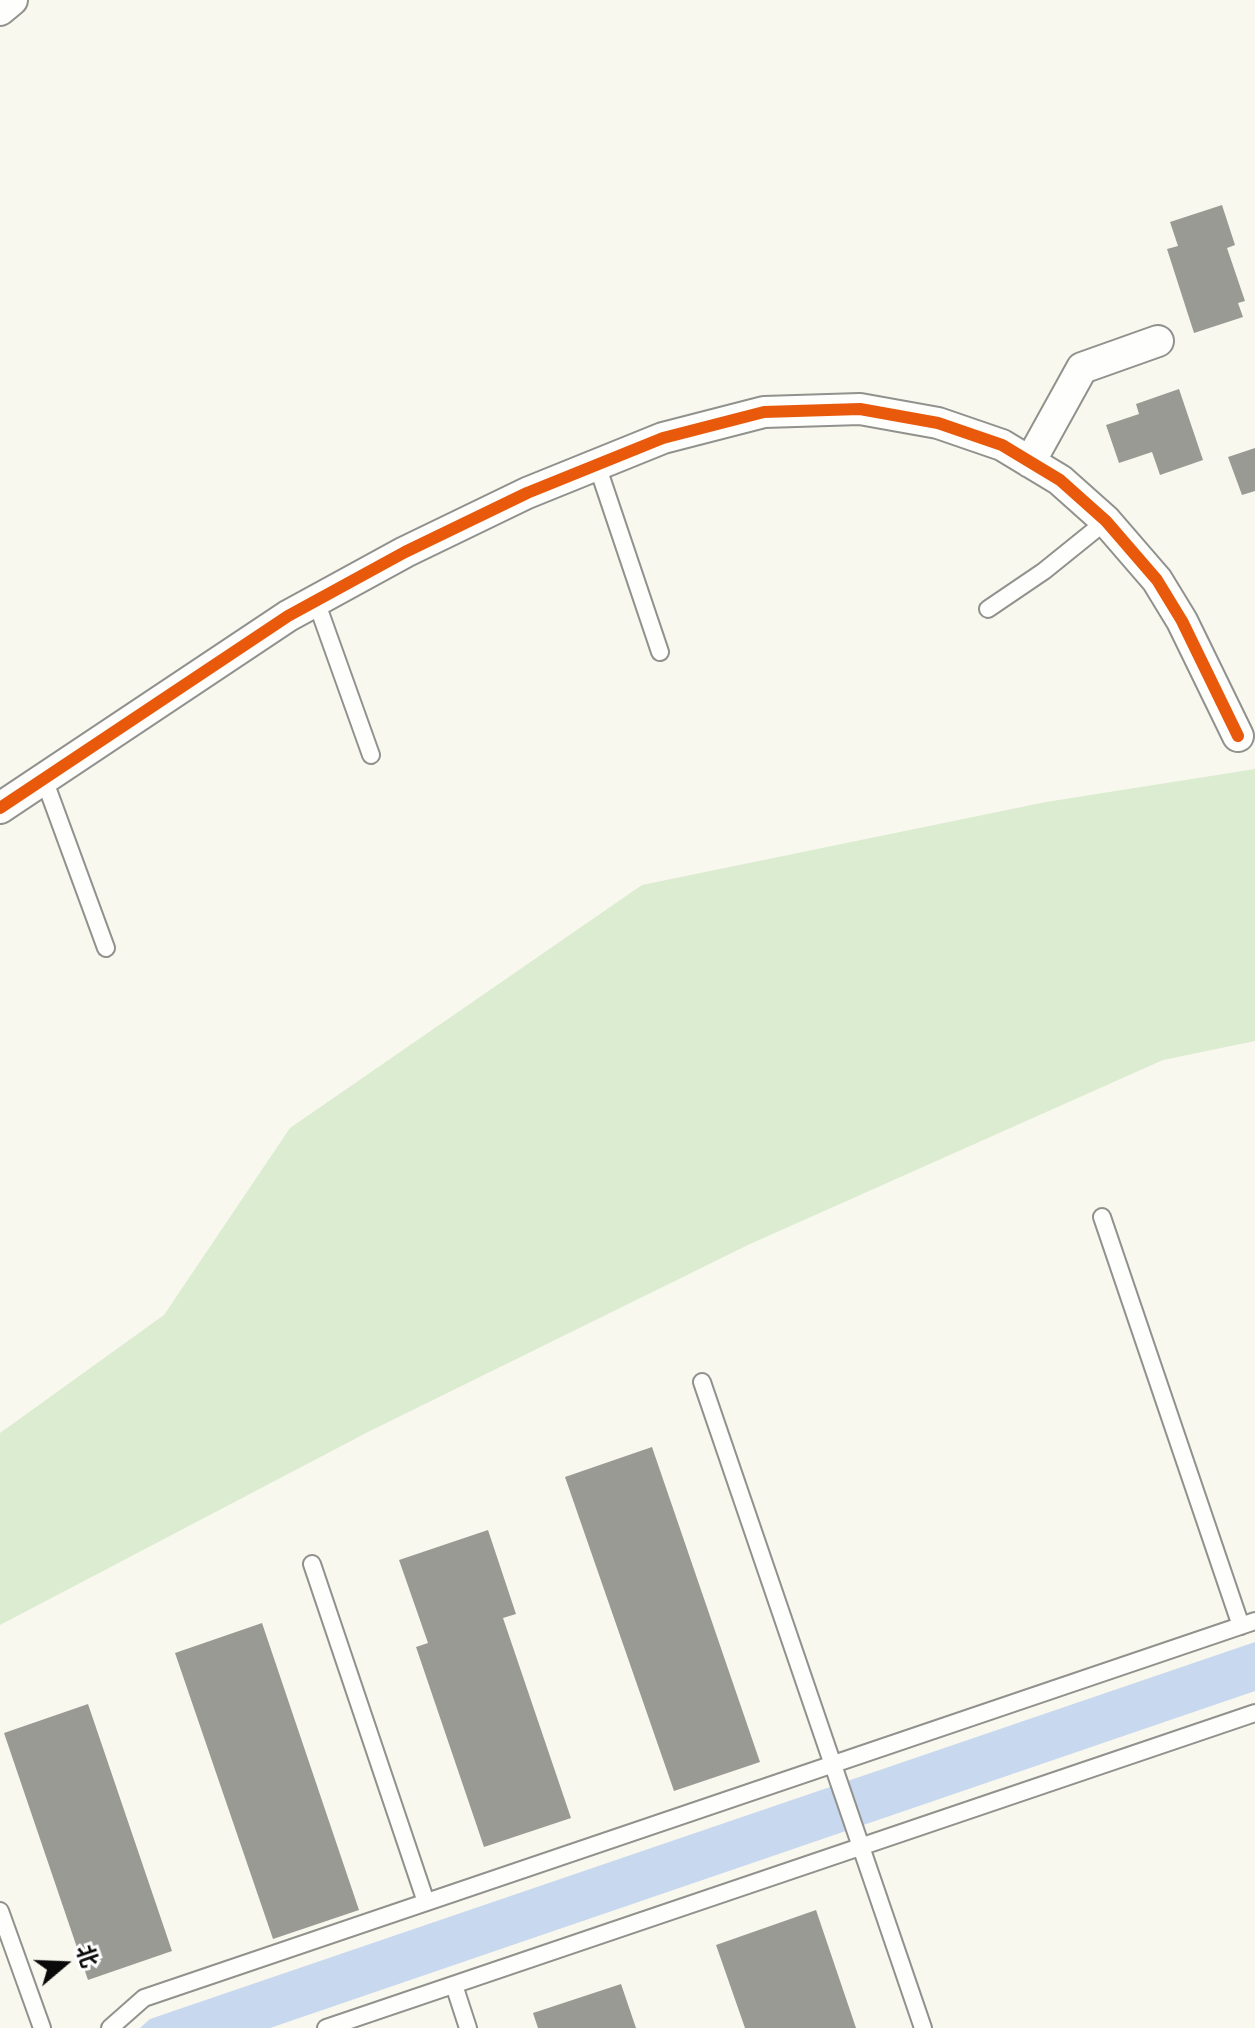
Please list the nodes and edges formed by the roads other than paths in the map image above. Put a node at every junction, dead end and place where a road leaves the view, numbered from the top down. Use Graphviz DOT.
graph roads {
  1 [pos="12,0"];
  2 [pos="0,10"];
  3 [pos="1158,341"];
  4 [pos="1030,462"];
  5 [pos="597,465"];
  6 [pos="1106,521"];
  7 [pos="316,601"];
  8 [pos="988,609"];
  9 [pos="660,652"];
  10 [pos="1238,736"];
  11 [pos="371,755"];
  12 [pos="44,779"];
  13 [pos="0,808"];
  14 [pos="106,948"];
  15 [pos="1102,1217"];
  16 [pos="702,1382"];
  17 [pos="312,1564"];
  18 [pos="1248,1624"];
  19 [pos="1255,1713"];
  20 [pos="834,1764"];
  21 [pos="862,1846"];
  22 [pos="426,1902"];
  23 [pos="0,1911"];
  24 [pos="454,1985"];
  25 [pos="42,2028"];
  26 [pos="110,2028"];
  27 [pos="326,2028"];
  28 [pos="468,2028"];
  29 [pos="923,2028"];
  1 -- 2 [label="street"];
  3 -- 4 [label="street"];
  4 -- 5 [label="street"];
  4 -- 6 [label="street"];
  5 -- 7 [label="street"];
  5 -- 9 [label="lane"];
  6 -- 8 [label="lane"];
  6 -- 10 [label="street"];
  7 -- 11 [label="lane"];
  7 -- 12 [label="street"];
  12 -- 13 [label="street"];
  12 -- 14 [label="lane"];
  15 -- 18 [label="lane"];
  16 -- 20 [label="lane"];
  17 -- 22 [label="lane"];
  18 -- 20 [label="lane"];
  19 -- 21 [label="lane"];
  20 -- 21 [label="lane"];
  20 -- 22 [label="lane"];
  21 -- 24 [label="lane"];
  21 -- 29 [label="lane"];
  22 -- 26 [label="lane"];
  23 -- 25 [label="lane"];
  24 -- 27 [label="lane"];
  24 -- 28 [label="lane"];
}
